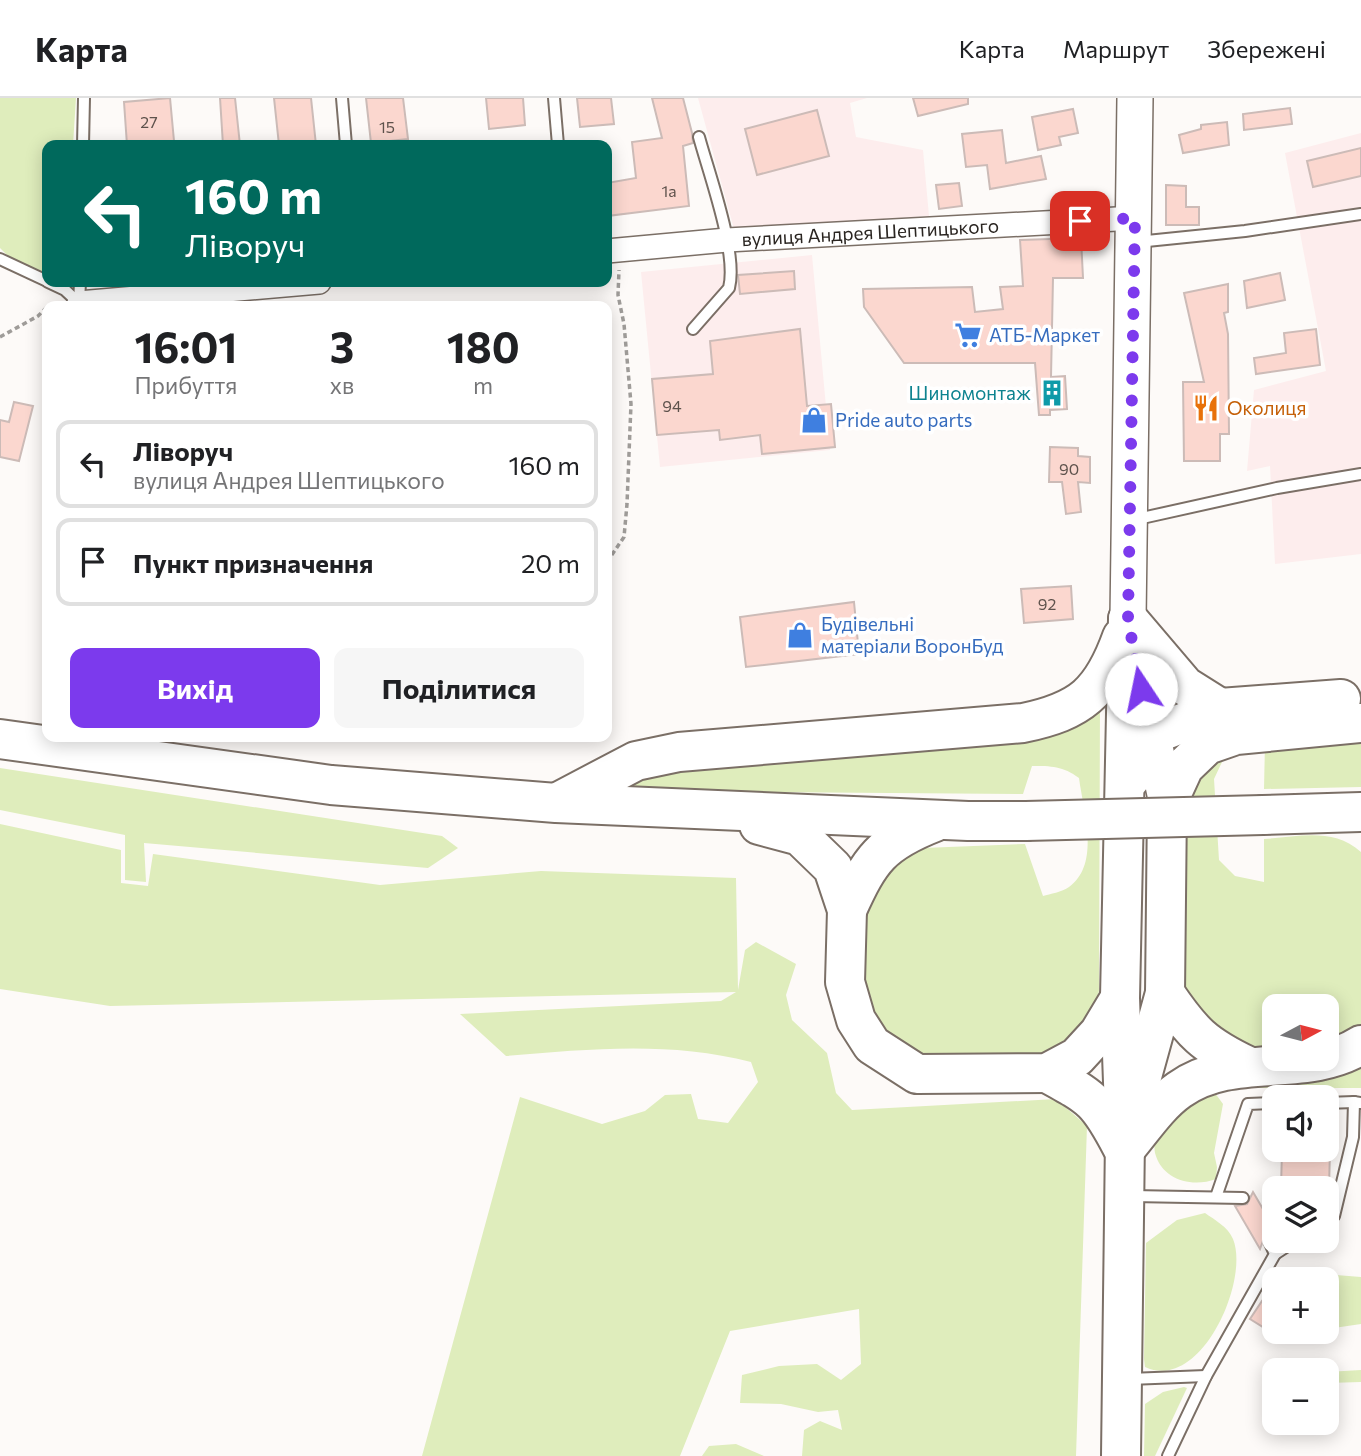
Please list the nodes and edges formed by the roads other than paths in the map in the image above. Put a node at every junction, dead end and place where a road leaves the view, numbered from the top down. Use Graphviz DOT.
graph roads {
  1 [pos="84,98"];
  2 [pos="342,98"];
  3 [pos="554,98"];
  4 [pos="1135,98"];
  5 [pos="699,138"];
  6 [pos="83,140"];
  7 [pos="346,140"];
  8 [pos="558,140"];
  9 [pos="1361,214"];
  10 [pos="1134,231"];
  11 [pos="727,240"];
  12 [pos="613,251"];
  13 [pos="0,259"];
  14 [pos="42,279"];
  15 [pos="59,287"];
  16 [pos="200,287"];
  17 [pos="80,292"];
  18 [pos="693,329"];
  19 [pos="1361,474"];
  20 [pos="1127,522"];
  21 [pos="1128,619"];
  22 [pos="1361,697"];
  23 [pos="1220,708"];
  24 [pos="1361,723"];
  25 [pos="1150,736"];
  26 [pos="0,739"];
  27 [pos="1126,786"];
  28 [pos="556,803"];
  29 [pos="1167,804"];
  30 [pos="710,811"];
  31 [pos="1361,812"];
  32 [pos="940,820"];
  33 [pos="847,910"];
  34 [pos="1165,993"];
  35 [pos="1120,998"];
  36 [pos="1361,1045"];
  37 [pos="1248,1066"];
  38 [pos="1047,1073"];
  39 [pos="1339,1103"];
  40 [pos="1358,1103"];
  41 [pos="1262,1104"];
  42 [pos="1124,1144"];
  43 [pos="1339,1195"];
  44 [pos="1122,1196"];
  45 [pos="1216,1197"];
  46 [pos="1243,1198"];
  47 [pos="1275,1254"];
  48 [pos="1206,1376"];
  49 [pos="1121,1379"];
  50 [pos="1121,1456"];
  51 [pos="1168,1456"];
  1 -- 6 [label="lane"];
  2 -- 7 [label="lane"];
  3 -- 8 [label="lane"];
  4 -- 10 [label="main road"];
  5 -- 11 [label="lane"];
  9 -- 10 [label="lane"];
  10 -- 11 [label="street, вулиця Андрея Шептицького"];
  10 -- 20 [label="main road"];
  11 -- 12 [label="street, вулиця Андрея Шептицького"];
  11 -- 18 [label="lane"];
  13 -- 14 [label="lane"];
  15 -- 17 [label="lane"];
  16 -- 17 [label="street"];
  19 -- 20 [label="lane"];
  20 -- 21 [label="main road"];
  21 -- 23 [label="highway"];
  21 -- 25 [label="main road"];
  21 -- 27 [label="highway"];
  21 -- 28 [label="highway"];
  22 -- 23 [label="highway"];
  23 -- 25 [label="highway"];
  24 -- 29 [label="highway"];
  25 -- 27 [label="highway"];
  25 -- 29 [label="main road"];
  26 -- 28 [label="highway"];
  27 -- 35 [label="highway"];
  28 -- 30 [label="highway"];
  29 -- 34 [label="highway"];
  30 -- 32 [label="highway"];
  30 -- 33 [label="highway"];
  31 -- 32 [label="highway, bridge"];
  32 -- 33 [label="highway"];
  33 -- 38 [label="highway"];
  34 -- 37 [label="highway"];
  34 -- 42 [label="highway"];
  35 -- 38 [label="highway"];
  35 -- 42 [label="highway"];
  36 -- 37 [label="highway"];
  37 -- 42 [label="highway"];
  38 -- 42 [label="highway"];
  39 -- 40 [label="lane"];
  40 -- 43 [label="lane"];
  41 -- 45 [label="lane"];
  42 -- 44 [label="highway"];
  44 -- 45 [label="lane"];
  44 -- 49 [label="highway"];
  45 -- 46 [label="lane"];
  47 -- 48 [label="lane"];
  48 -- 49 [label="lane"];
  48 -- 51 [label="lane"];
  49 -- 50 [label="highway"];
}
